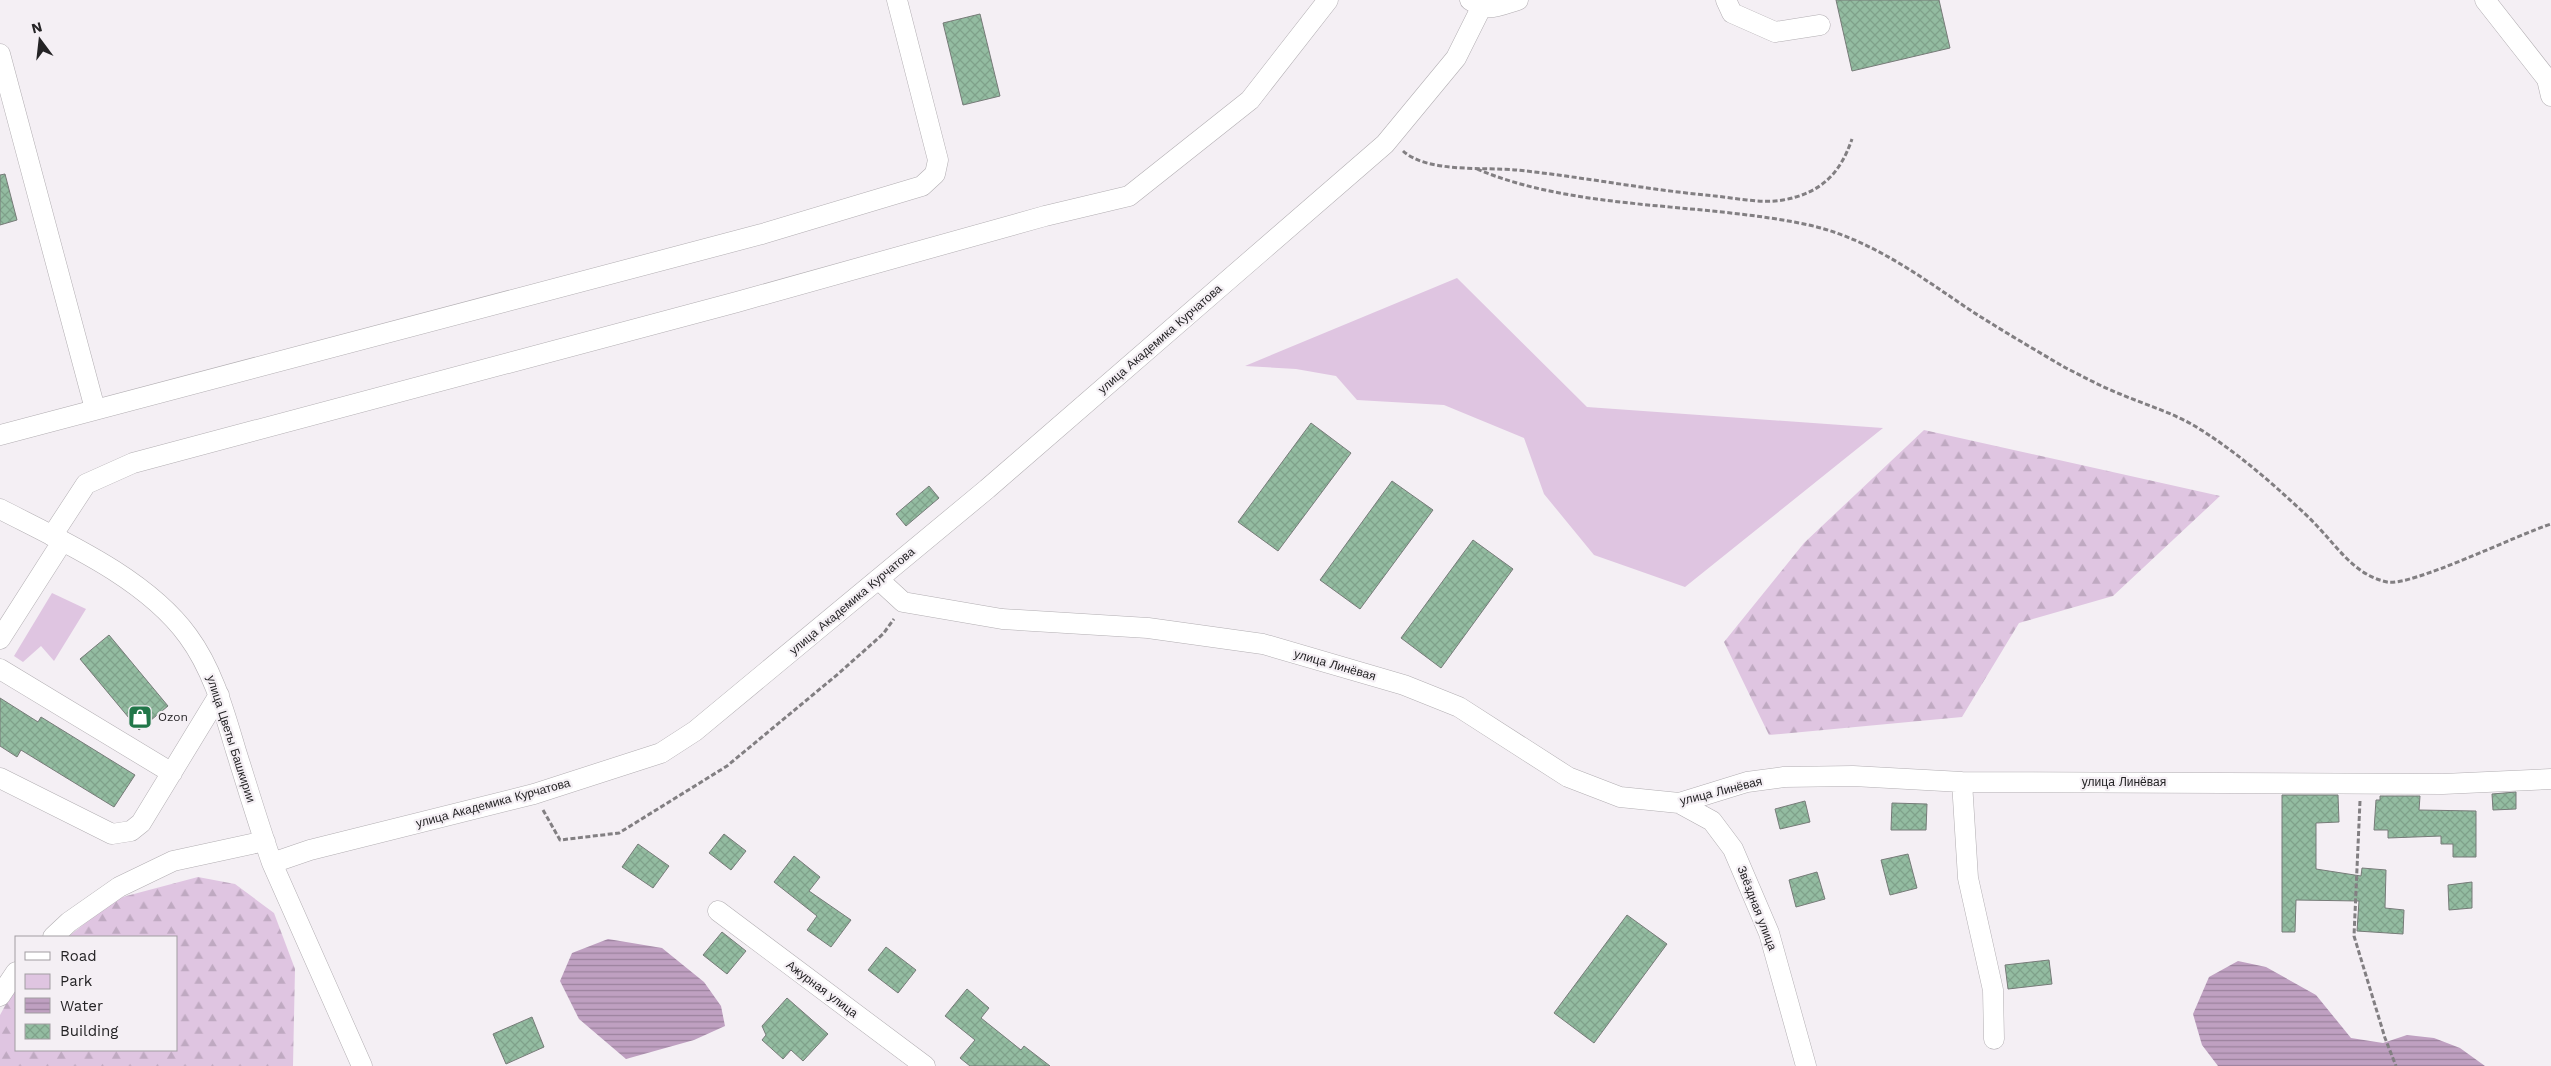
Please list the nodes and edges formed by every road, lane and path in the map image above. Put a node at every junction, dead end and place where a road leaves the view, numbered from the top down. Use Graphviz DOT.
graph roads {
  1 [pos="897,0"];
  2 [pos="1328,0"];
  3 [pos="1518,0"];
  4 [pos="1726,0"];
  5 [pos="2485,0"];
  6 [pos="1476,4"];
  7 [pos="1820,25"];
  8 [pos="0,54"];
  9 [pos="2550,84"];
  10 [pos="1389,138"];
  11 [pos="1852,139"];
  12 [pos="1477,169"];
  13 [pos="95,409"];
  14 [pos="0,435"];
  15 [pos="0,509"];
  16 [pos="2551,524"];
  17 [pos="57,539"];
  18 [pos="878,578"];
  19 [pos="903,602"];
  20 [pos="0,639"];
  21 [pos="0,669"];
  22 [pos="219,695"];
  23 [pos="172,773"];
  24 [pos="0,778"];
  25 [pos="2551,779"];
  26 [pos="1962,782"];
  27 [pos="2360,782"];
  28 [pos="534,794"];
  29 [pos="1679,802"];
  30 [pos="265,841"];
  31 [pos="272,863"];
  32 [pos="718,911"];
  33 [pos="54,936"];
  34 [pos="15,974"];
  35 [pos="0,996"];
  36 [pos="1994,1039"];
  37 [pos="359,1064"];
  38 [pos="925,1066"];
  39 [pos="1806,1066"];
  40 [pos="2396,1066"];
  1 -- 13 [label="street"];
  2 -- 17 [label="street"];
  3 -- 6 [label="street"];
  4 -- 7 [label="street"];
  5 -- 9 [label="street"];
  6 -- 10 [label="street, улица Академика Курчатова"];
  8 -- 13 [label="street"];
  10 -- 12 [label="path"];
  10 -- 18 [label="street, улица Академика Курчатова"];
  11 -- 12 [label="path"];
  12 -- 16 [label="path"];
  13 -- 14 [label="street"];
  15 -- 17 [label="street, улица Цветы Башкирии"];
  17 -- 20 [label="street"];
  17 -- 22 [label="street, улица Цветы Башкирии"];
  18 -- 19 [label="street"];
  18 -- 28 [label="street, улица Академика Курчатова"];
  19 -- 28 [label="path"];
  19 -- 29 [label="street, улица Линёвая"];
  21 -- 23 [label="street"];
  22 -- 23 [label="street"];
  22 -- 30 [label="street, улица Цветы Башкирии"];
  23 -- 24 [label="street"];
  25 -- 27 [label="street, улица Линёвая"];
  26 -- 27 [label="street, улица Линёвая"];
  26 -- 29 [label="street, улица Линёвая"];
  26 -- 36 [label="street"];
  27 -- 40 [label="path"];
  28 -- 31 [label="street, улица Академика Курчатова"];
  29 -- 39 [label="street, Звёздная улица"];
  30 -- 31 [label="street, улица Цветы Башкирии"];
  30 -- 33 [label="street"];
  31 -- 37 [label="street"];
  32 -- 38 [label="street, Ажурная улица"];
  34 -- 35 [label="street"];
}
